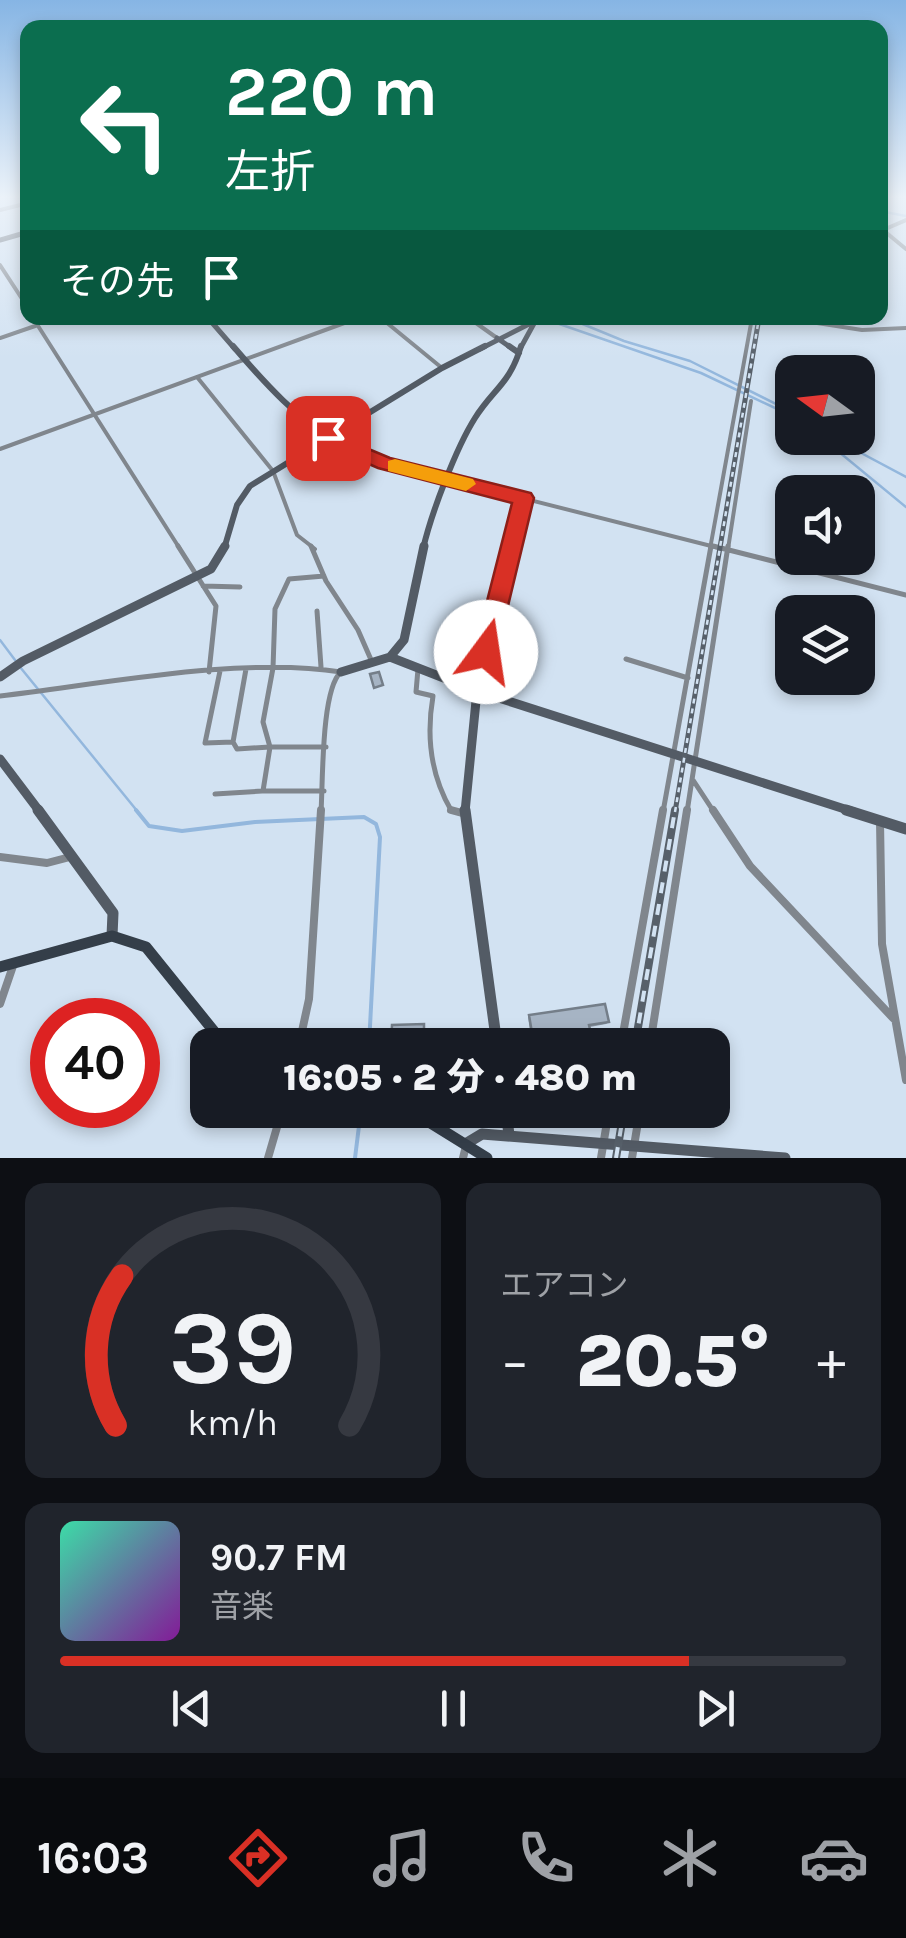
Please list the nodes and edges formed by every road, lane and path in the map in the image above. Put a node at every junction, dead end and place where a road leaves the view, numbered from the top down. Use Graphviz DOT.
graph roads {
  1 [pos="0,265"];
  2 [pos="20,296"];
  3 [pos="215,325"];
  4 [pos="338,325"];
  5 [pos="390,325"];
  6 [pos="479,325"];
  7 [pos="524,325"];
  8 [pos="533,325"];
  9 [pos="751,325"];
  10 [pos="827,325"];
  11 [pos="38,326"];
  12 [pos="839,327"];
  13 [pos="906,328"];
  14 [pos="0,338"];
  15 [pos="497,338"];
  16 [pos="519,353"];
  17 [pos="246,358"];
  18 [pos="442,368"];
  19 [pos="196,377"];
  20 [pos="752,401"];
  21 [pos="94,414"];
  22 [pos="328,438"];
  23 [pos="0,449"];
  24 [pos="274,471"];
  25 [pos="451,480"];
  26 [pos="523,498"];
  27 [pos="712,546"];
  28 [pos="729,551"];
  29 [pos="324,576"];
  30 [pos="197,578"];
  31 [pos="203,586"];
  32 [pos="240,586"];
  33 [pos="906,596"];
  34 [pos="317,611"];
  35 [pos="390,656"];
  36 [pos="626,659"];
  37 [pos="373,664"];
  38 [pos="321,667"];
  39 [pos="273,668"];
  40 [pos="418,668"];
  41 [pos="246,669"];
  42 [pos="220,671"];
  43 [pos="210,672"];
  44 [pos="340,672"];
  45 [pos="0,677"];
  46 [pos="688,678"];
  47 [pos="477,691"];
  48 [pos="0,696"];
  49 [pos="233,742"];
  50 [pos="327,746"];
  51 [pos="270,747"];
  52 [pos="674,755"];
  53 [pos="0,759"];
  54 [pos="694,762"];
  55 [pos="692,778"];
  56 [pos="262,790"];
  57 [pos="324,791"];
  58 [pos="215,794"];
  59 [pos="465,813"];
  60 [pos="880,820"];
  61 [pos="906,829"];
  62 [pos="70,857"];
  63 [pos="0,858"];
  64 [pos="112,936"];
  65 [pos="14,963"];
  66 [pos="0,967"];
  67 [pos="0,1004"];
  68 [pos="893,1018"];
  69 [pos="211,1028"];
  70 [pos="302,1028"];
  71 [pos="495,1028"];
  72 [pos="624,1028"];
  73 [pos="653,1028"];
  74 [pos="906,1080"];
  75 [pos="277,1128"];
  76 [pos="440,1128"];
  77 [pos="508,1128"];
  78 [pos="637,1128"];
  79 [pos="509,1136"];
  80 [pos="468,1143"];
  81 [pos="602,1152"];
  82 [pos="633,1153"];
  83 [pos="268,1158"];
  84 [pos="462,1158"];
  85 [pos="486,1158"];
  86 [pos="785,1158"];
  1 -- 2 [label="street"];
  3 -- 17 [label="street"];
  4 -- 17 [label="street"];
  5 -- 18 [label="street"];
  6 -- 15 [label="street"];
  7 -- 15 [label="street"];
  8 -- 16 [label="street"];
  9 -- 27 [label="street"];
  10 -- 12 [label="street"];
  11 -- 14 [label="street"];
  11 -- 21 [label="street"];
  12 -- 13 [label="street"];
  15 -- 16 [label="street"];
  15 -- 18 [label="street"];
  16 -- 25 [label="street"];
  17 -- 19 [label="street"];
  17 -- 22 [label="street"];
  18 -- 22 [label="street"];
  19 -- 21 [label="street"];
  19 -- 24 [label="street"];
  20 -- 28 [label="street"];
  21 -- 23 [label="street"];
  21 -- 30 [label="street"];
  22 -- 24 [label="street"];
  22 -- 25 [label="street"];
  24 -- 29 [label="street"];
  24 -- 30 [label="street"];
  25 -- 26 [label="street"];
  25 -- 35 [label="street"];
  26 -- 27 [label="street"];
  26 -- 47 [label="street"];
  27 -- 28 [label="street"];
  27 -- 46 [label="street"];
  28 -- 33 [label="street"];
  28 -- 54 [label="street"];
  29 -- 37 [label="street"];
  29 -- 39 [label="street"];
  30 -- 31 [label="street"];
  30 -- 45 [label="street"];
  31 -- 32 [label="street"];
  31 -- 43 [label="street"];
  34 -- 38 [label="street"];
  35 -- 37 [label="street"];
  35 -- 40 [label="street"];
  36 -- 46 [label="street"];
  37 -- 44 [label="street"];
  38 -- 39 [label="street"];
  38 -- 44 [label="street"];
  39 -- 41 [label="street"];
  39 -- 51 [label="street"];
  40 -- 47 [label="street"];
  40 -- 59 [label="street"];
  41 -- 42 [label="street"];
  41 -- 49 [label="street"];
  42 -- 43 [label="street"];
  42 -- 49 [label="street"];
  43 -- 48 [label="street"];
  44 -- 50 [label="street"];
  46 -- 52 [label="street"];
  47 -- 52 [label="street"];
  47 -- 59 [label="street"];
  49 -- 51 [label="street"];
  50 -- 51 [label="street"];
  50 -- 57 [label="street"];
  51 -- 56 [label="street"];
  52 -- 54 [label="street"];
  52 -- 72 [label="street"];
  53 -- 62 [label="street"];
  54 -- 55 [label="street"];
  54 -- 60 [label="street"];
  55 -- 68 [label="street"];
  55 -- 73 [label="street"];
  56 -- 57 [label="street"];
  56 -- 58 [label="street"];
  57 -- 70 [label="street"];
  59 -- 71 [label="street"];
  60 -- 61 [label="street"];
  60 -- 68 [label="street"];
  62 -- 63 [label="street"];
  62 -- 64 [label="street"];
  64 -- 65 [label="main road"];
  64 -- 69 [label="main road"];
  65 -- 66 [label="main road"];
  65 -- 67 [label="street"];
  68 -- 74 [label="street"];
  75 -- 83 [label="street"];
  76 -- 80 [label="main road"];
  77 -- 79 [label="street"];
  78 -- 82 [label="street"];
  79 -- 80 [label="street"];
  79 -- 81 [label="street"];
  80 -- 84 [label="street"];
  80 -- 85 [label="main road"];
  81 -- 82 [label="street"];
  82 -- 86 [label="street"];
}
